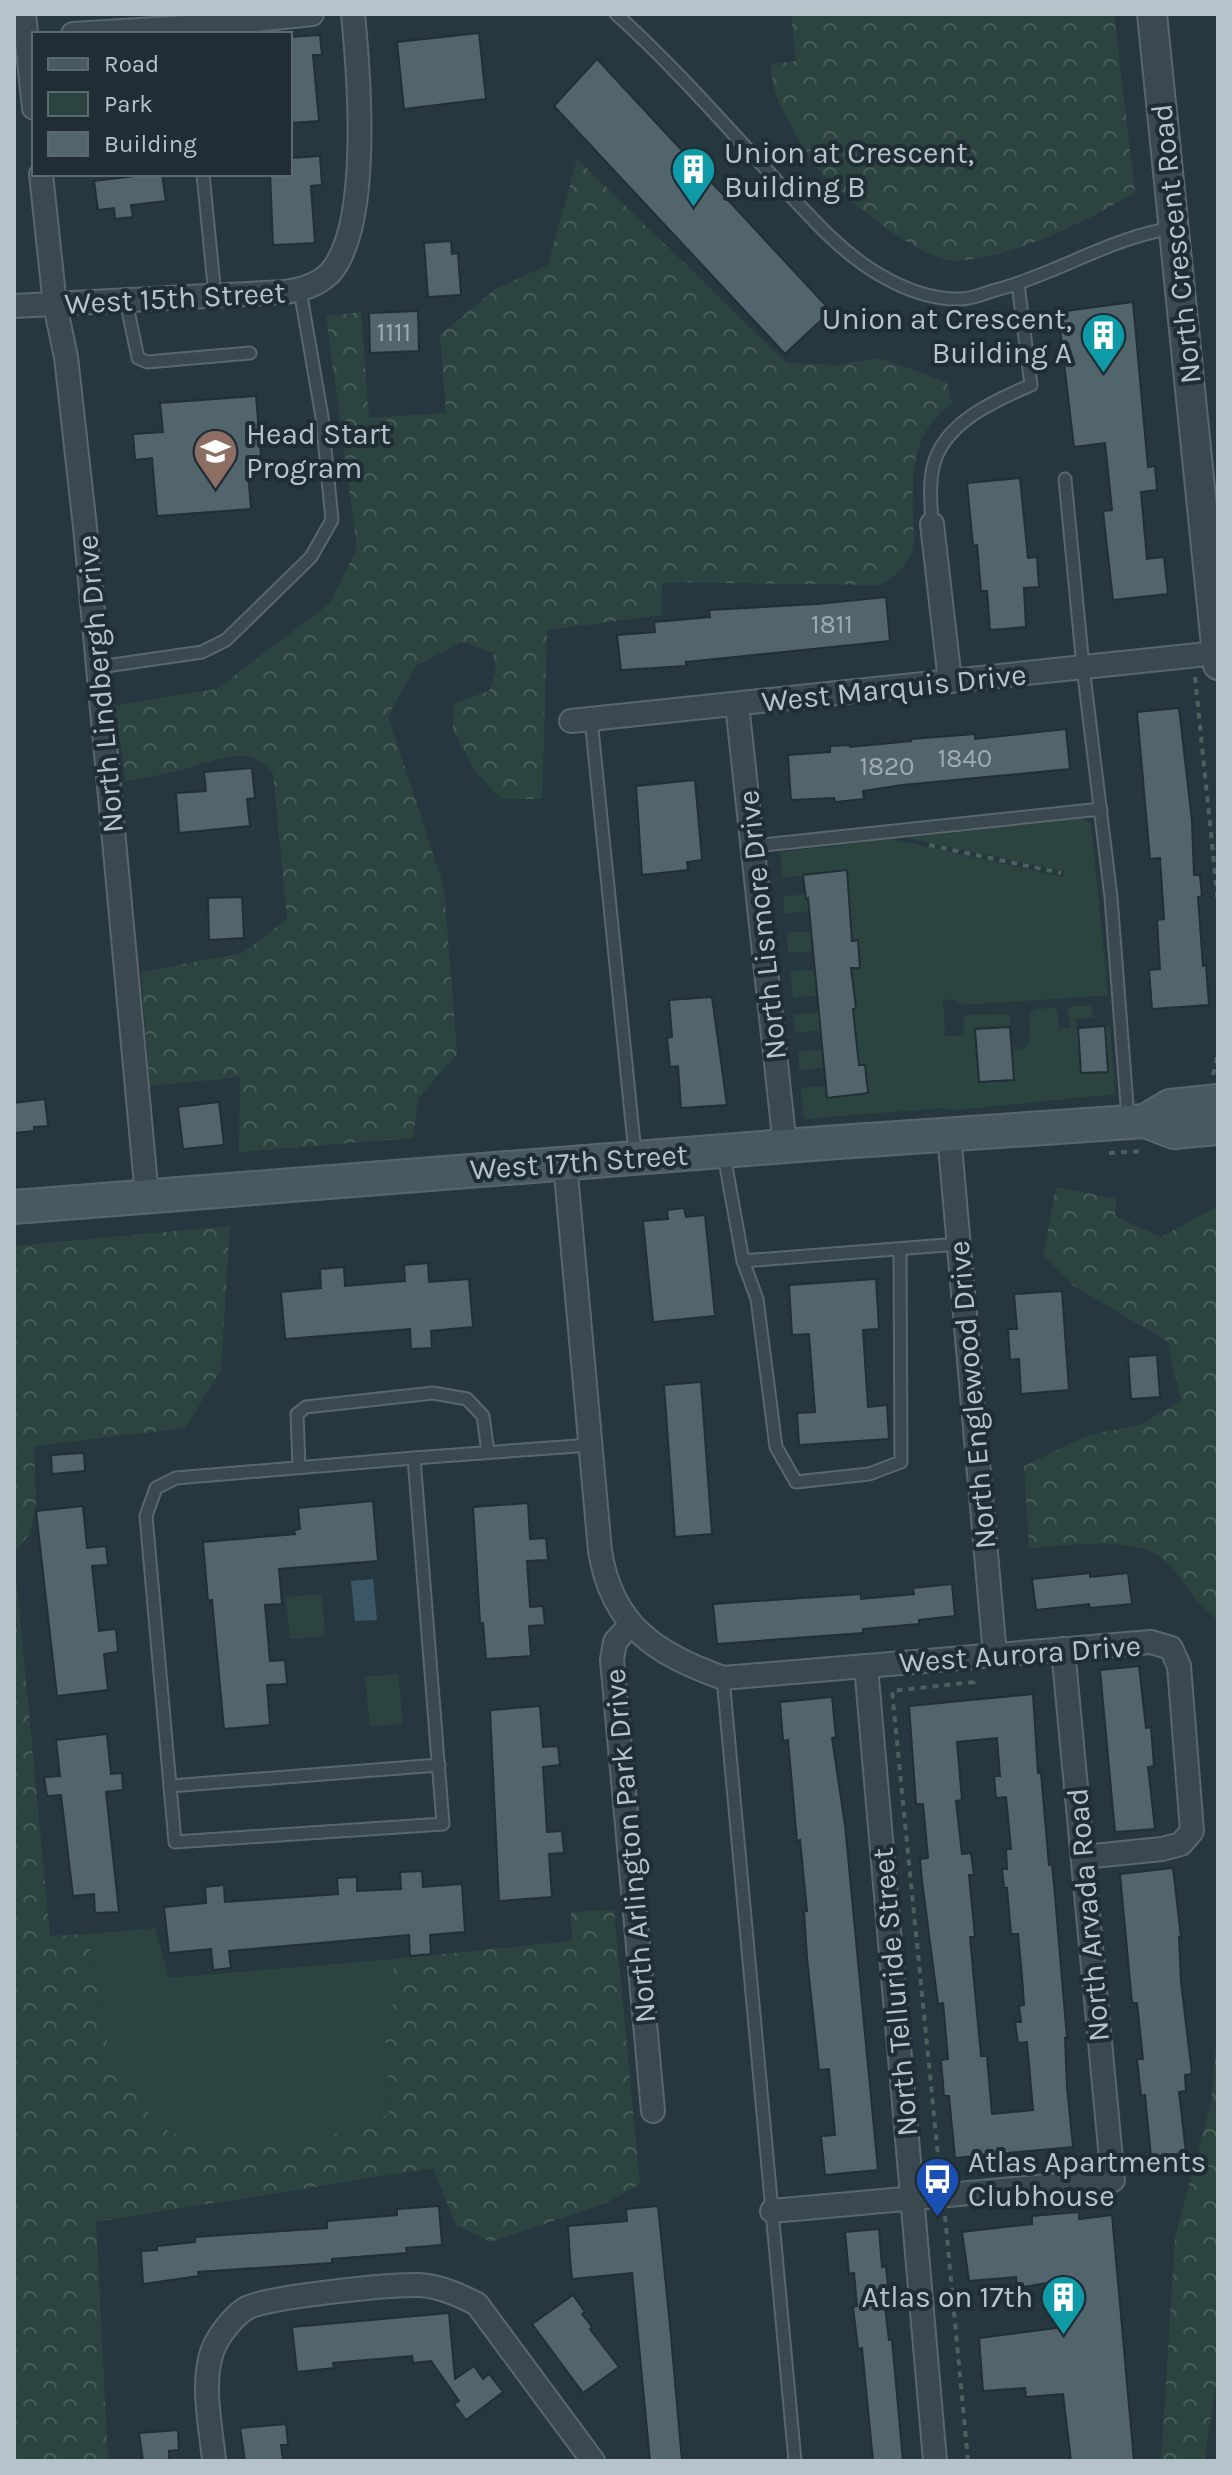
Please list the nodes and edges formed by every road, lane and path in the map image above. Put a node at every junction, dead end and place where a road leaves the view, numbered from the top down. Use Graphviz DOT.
graph roads {
  1 [pos="312,14"];
  2 [pos="353,14"];
  3 [pos="616,14"];
  4 [pos="1152,14"];
  5 [pos="187,25"];
  6 [pos="28,29"];
  7 [pos="98,32"];
  8 [pos="32,82"];
  9 [pos="41,176"];
  10 [pos="203,176"];
  11 [pos="1174,228"];
  12 [pos="1018,284"];
  13 [pos="300,290"];
  14 [pos="215,296"];
  15 [pos="126,301"];
  16 [pos="55,305"];
  17 [pos="14,306"];
  18 [pos="250,353"];
  19 [pos="1065,479"];
  20 [pos="932,524"];
  21 [pos="1215,607"];
  22 [pos="1210,663"];
  23 [pos="99,667"];
  24 [pos="1083,667"];
  25 [pos="950,681"];
  26 [pos="737,704"];
  27 [pos="581,720"];
  28 [pos="1101,809"];
  29 [pos="885,833"];
  30 [pos="754,846"];
  31 [pos="1061,873"];
  32 [pos="1218,903"];
  33 [pos="1218,1054"];
  34 [pos="1216,1091"];
  35 [pos="1137,1122"];
  36 [pos="1218,1128"];
  37 [pos="949,1134"];
  38 [pos="785,1146"];
  39 [pos="724,1151"];
  40 [pos="635,1158"];
  41 [pos="565,1163"];
  42 [pos="147,1196"];
  43 [pos="14,1207"];
  44 [pos="959,1244"];
  45 [pos="900,1249"];
  46 [pos="743,1261"];
  47 [pos="591,1445"];
  48 [pos="488,1452"];
  49 [pos="414,1458"];
  50 [pos="299,1467"];
  51 [pos="631,1624"];
  52 [pos="1063,1649"];
  53 [pos="995,1655"];
  54 [pos="866,1666"];
  55 [pos="723,1678"];
  56 [pos="974,1682"];
  57 [pos="439,1765"];
  58 [pos="170,1786"];
  59 [pos="1083,1857"];
  60 [pos="653,2111"];
  61 [pos="940,2170"];
  62 [pos="913,2197"];
  63 [pos="772,2211"];
  64 [pos="944,2215"];
  65 [pos="214,2461"];
  66 [pos="593,2461"];
  67 [pos="795,2461"];
  68 [pos="935,2461"];
  69 [pos="968,2461"];
  1 -- 5 [label="street"];
  2 -- 13 [label="street, West 15th Street"];
  3 -- 12 [label="lane"];
  4 -- 11 [label="street, North Crescent Road"];
  5 -- 7 [label="street"];
  6 -- 8 [label="street"];
  9 -- 16 [label="street, North Lindbergh Drive"];
  10 -- 14 [label="lane"];
  11 -- 12 [label="lane"];
  11 -- 21 [label="street, North Crescent Road"];
  12 -- 20 [label="lane"];
  13 -- 14 [label="street, West 15th Street"];
  13 -- 23 [label="lane"];
  14 -- 15 [label="street, West 15th Street"];
  15 -- 16 [label="street, West 15th Street"];
  15 -- 18 [label="lane"];
  16 -- 17 [label="street, West 15th Street"];
  16 -- 23 [label="street, North Lindbergh Drive"];
  19 -- 24 [label="lane"];
  20 -- 25 [label="street"];
  21 -- 22 [label="street, North Crescent Road"];
  22 -- 24 [label="street, West Marquis Drive"];
  22 -- 32 [label="path"];
  23 -- 42 [label="street, North Lindbergh Drive"];
  24 -- 25 [label="street, West Marquis Drive"];
  24 -- 28 [label="lane"];
  25 -- 26 [label="street, West Marquis Drive"];
  26 -- 27 [label="street, West Marquis Drive"];
  26 -- 30 [label="street, North Lismore Drive"];
  27 -- 40 [label="lane"];
  28 -- 29 [label="lane"];
  28 -- 35 [label="lane"];
  29 -- 30 [label="lane"];
  29 -- 31 [label="path"];
  30 -- 38 [label="street, North Lismore Drive"];
  33 -- 34 [label="path"];
  34 -- 35 [label="main road, West 17th Street"];
  35 -- 36 [label="main road, West 17th Street"];
  35 -- 37 [label="main road, West 17th Street"];
  37 -- 38 [label="main road, West 17th Street"];
  37 -- 44 [label="street, North Englewood Drive"];
  38 -- 39 [label="main road, West 17th Street"];
  39 -- 40 [label="main road, West 17th Street"];
  39 -- 46 [label="lane"];
  40 -- 41 [label="main road, West 17th Street"];
  41 -- 42 [label="main road, West 17th Street"];
  41 -- 47 [label="street, North Arlington Park Drive"];
  42 -- 43 [label="main road, West 17th Street"];
  44 -- 45 [label="lane"];
  44 -- 53 [label="street, North Englewood Drive"];
  45 -- 46 [label="lane"];
  45 -- 46 [label="lane"];
  47 -- 48 [label="lane"];
  47 -- 51 [label="street, North Arlington Park Drive"];
  48 -- 49 [label="lane"];
  48 -- 50 [label="lane"];
  49 -- 50 [label="lane"];
  49 -- 57 [label="lane"];
  50 -- 58 [label="lane"];
  51 -- 55 [label="street, West Aurora Drive"];
  51 -- 60 [label="street, North Arlington Park Drive"];
  52 -- 53 [label="street, West Aurora Drive"];
  52 -- 59 [label="street, North Arvada Road"];
  52 -- 59 [label="street, West Aurora Drive"];
  53 -- 54 [label="street, West Aurora Drive"];
  54 -- 55 [label="street, West Aurora Drive"];
  54 -- 62 [label="street, North Telluride Street"];
  55 -- 63 [label="lane"];
  56 -- 61 [label="path"];
  57 -- 58 [label="lane"];
  57 -- 58 [label="lane"];
  59 -- 62 [label="street, North Arvada Road"];
  62 -- 63 [label="street"];
  62 -- 68 [label="street, North Telluride Street"];
  63 -- 67 [label="lane"];
  64 -- 69 [label="path"];
  65 -- 66 [label="street"];
}
